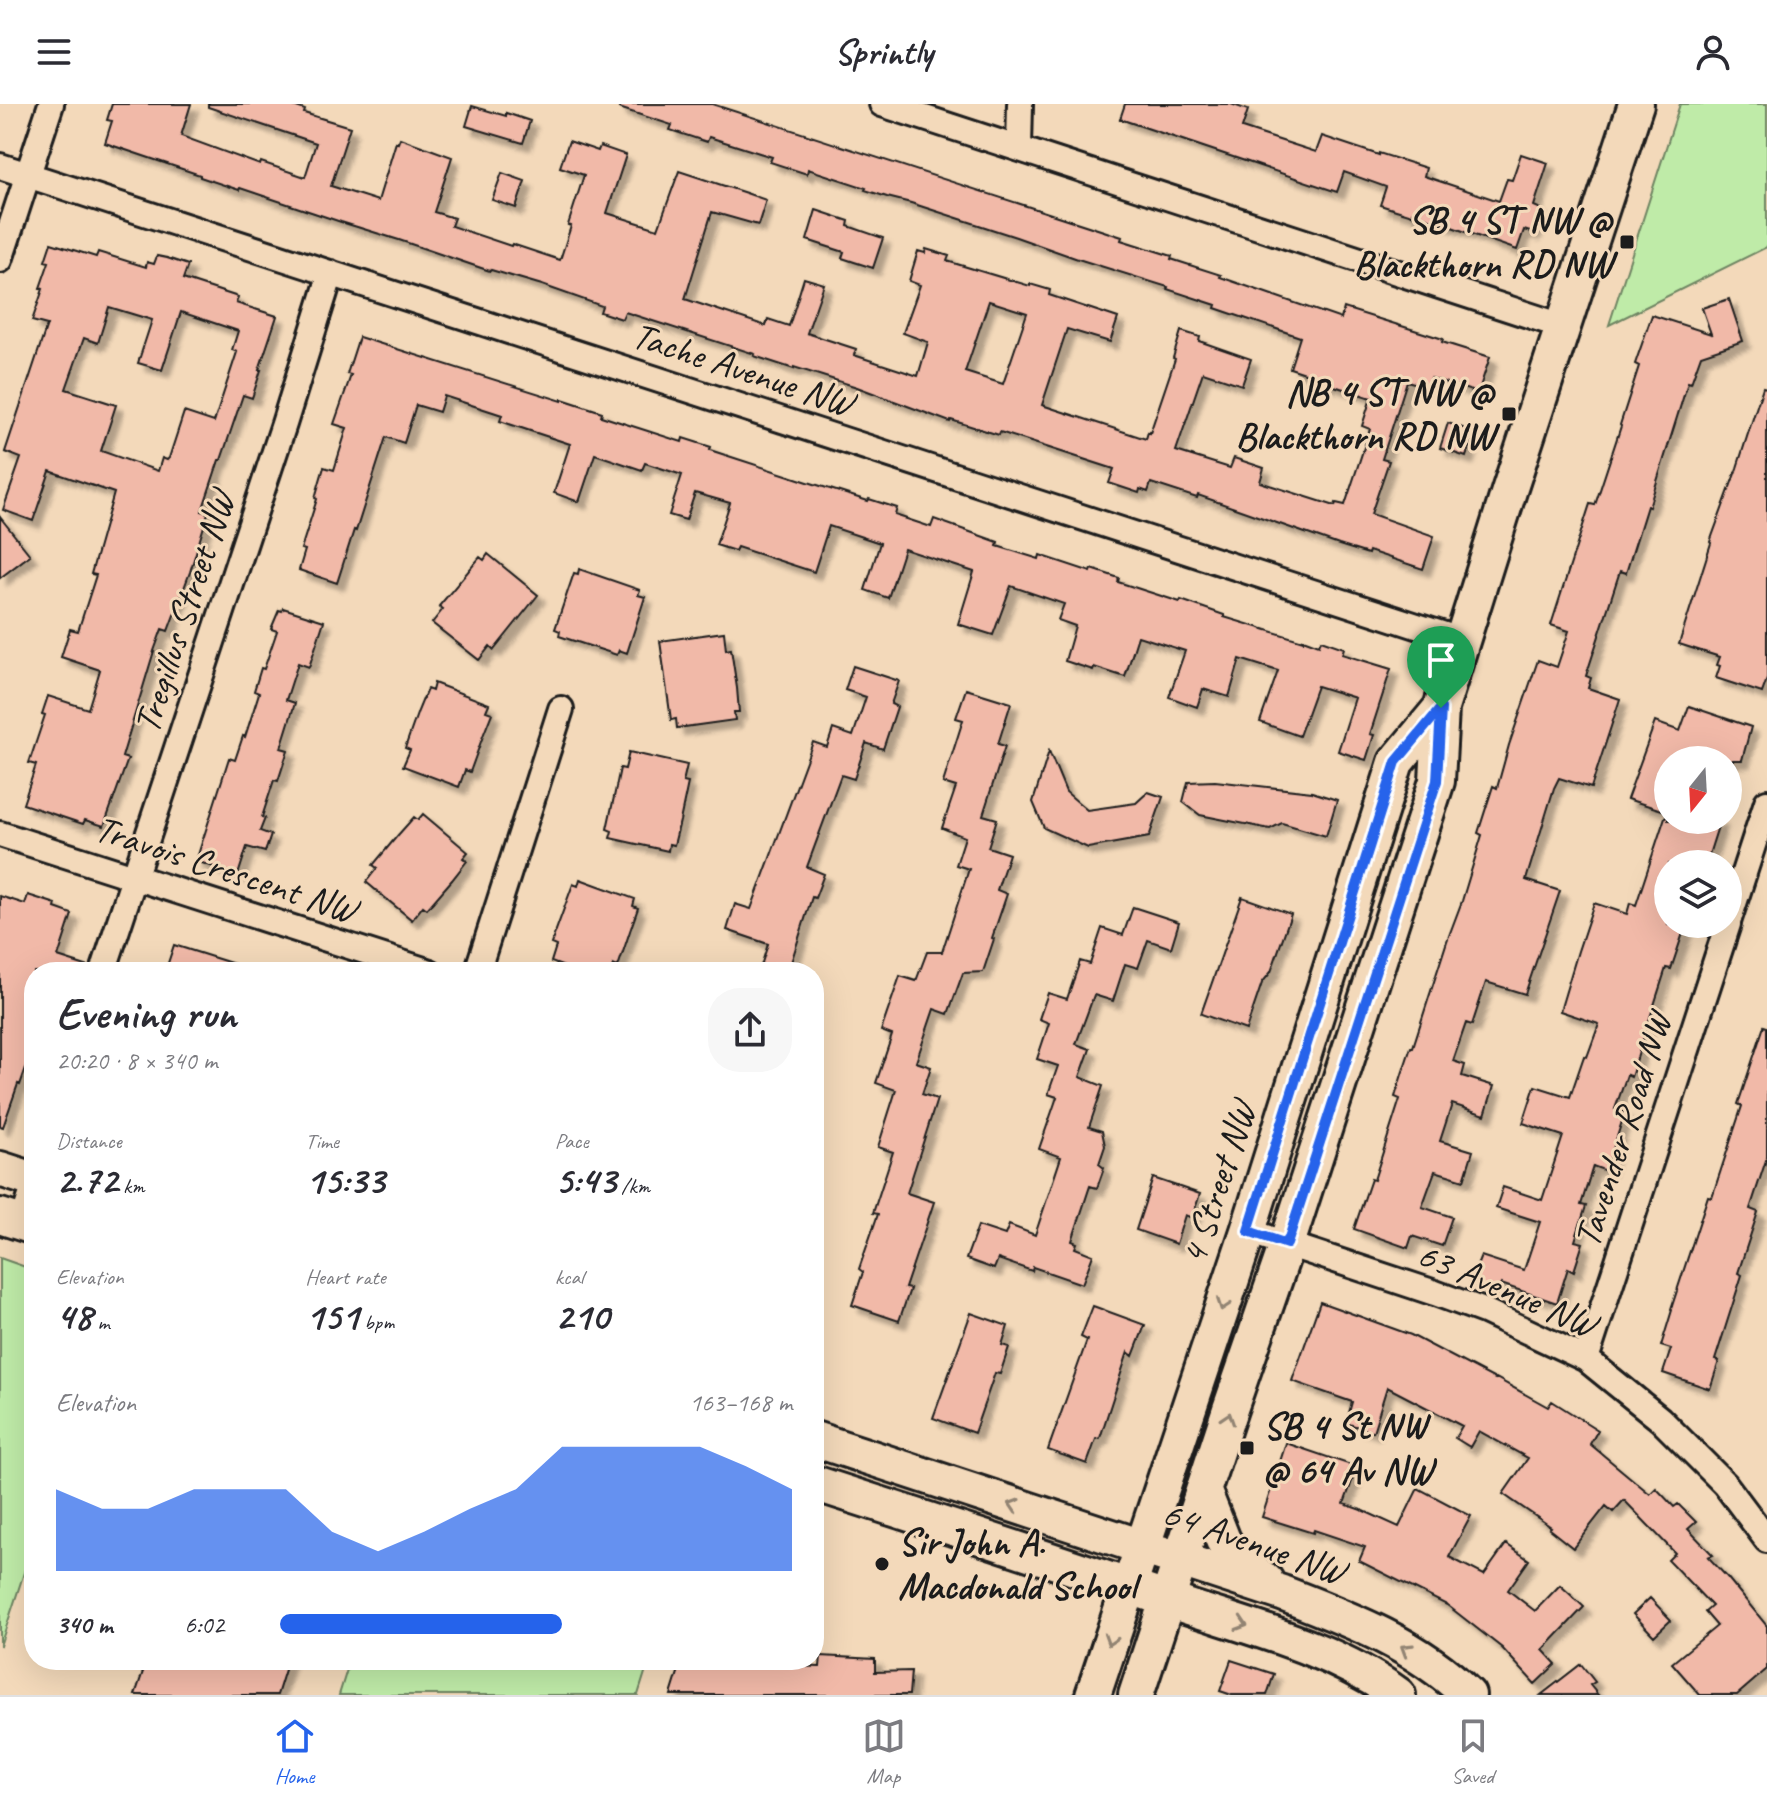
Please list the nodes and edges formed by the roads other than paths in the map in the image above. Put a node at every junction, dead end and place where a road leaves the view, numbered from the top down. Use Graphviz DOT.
graph roads {
  1 [pos="51,104"];
  2 [pos="882,104"];
  3 [pos="1020,104"];
  4 [pos="1636,104"];
  5 [pos="1019,148"];
  6 [pos="0,166"];
  7 [pos="29,175"];
  8 [pos="0,260"];
  9 [pos="331,273"];
  10 [pos="1562,326"];
  11 [pos="1463,641"];
  12 [pos="1441,708"];
  13 [pos="561,709"];
  14 [pos="1767,802"];
  15 [pos="0,834"];
  16 [pos="133,878"];
  17 [pos="1742,880"];
  18 [pos="1723,938"];
  19 [pos="106,962"];
  20 [pos="398,962"];
  21 [pos="480,962"];
  22 [pos="0,1169"];
  23 [pos="24,1177"];
  24 [pos="1248,1231"];
  25 [pos="1287,1244"];
  26 [pos="1586,1359"];
  27 [pos="824,1442"];
  28 [pos="824,1486"];
  29 [pos="1204,1492"];
  30 [pos="1767,1540"];
  31 [pos="1141,1548"];
  32 [pos="1181,1561"];
  33 [pos="1128,1585"];
  34 [pos="1282,1593"];
  35 [pos="1168,1600"];
  36 [pos="1093,1695"];
  37 [pos="1136,1695"];
  38 [pos="1398,1695"];
  39 [pos="1468,1695"];
  1 -- 7 [label="street"];
  2 -- 5 [label="street"];
  3 -- 5 [label="street"];
  4 -- 10 [label="main road, 4 Street NW"];
  5 -- 10 [label="street"];
  6 -- 7 [label="street, Tache Avenue NW"];
  7 -- 8 [label="street"];
  7 -- 9 [label="street, Tache Avenue NW"];
  9 -- 11 [label="street, Tache Avenue NW"];
  9 -- 16 [label="street, Tregillus Street NW"];
  10 -- 11 [label="main road, 4 Street NW"];
  11 -- 12 [label="main road, 4 Street NW"];
  12 -- 24 [label="main road, 4 Street NW"];
  12 -- 25 [label="main road, 4 Street NW"];
  13 -- 21 [label="street"];
  14 -- 17 [label="street, Tavender Road NW"];
  15 -- 16 [label="street, Travois Crescent NW"];
  16 -- 19 [label="street, Tregillus Street NW"];
  16 -- 20 [label="street, Travois Crescent NW"];
  18 -- 26 [label="street, Tavender Road NW"];
  22 -- 23 [label="main road"];
  24 -- 25 [label="street, 63 Avenue NW"];
  24 -- 31 [label="main road, 4 Street NW, one-way"];
  25 -- 26 [label="street, 63 Avenue NW"];
  29 -- 25 [label="main road, 4 Street NW, one-way"];
  26 -- 30 [label="street, 63 Avenue NW"];
  31 -- 27 [label="main road, 64 Avenue NW, one-way"];
  28 -- 33 [label="main road"];
  29 -- 32 [label="main road, 4 Street NW"];
  29 -- 34 [label="main road"];
  31 -- 32 [label="main road, 64 Avenue NW"];
  31 -- 33 [label="main road, 4 Street NW"];
  32 -- 34 [label="main road, 64 Avenue NW"];
  32 -- 35 [label="main road, 4 Street NW"];
  33 -- 35 [label="main road"];
  33 -- 36 [label="main road, 4 Street NW, one-way"];
  39 -- 34 [label="main road, 64 Avenue NW, one-way"];
  35 -- 37 [label="main road, 4 Street NW"];
  35 -- 38 [label="main road, one-way"];
}
